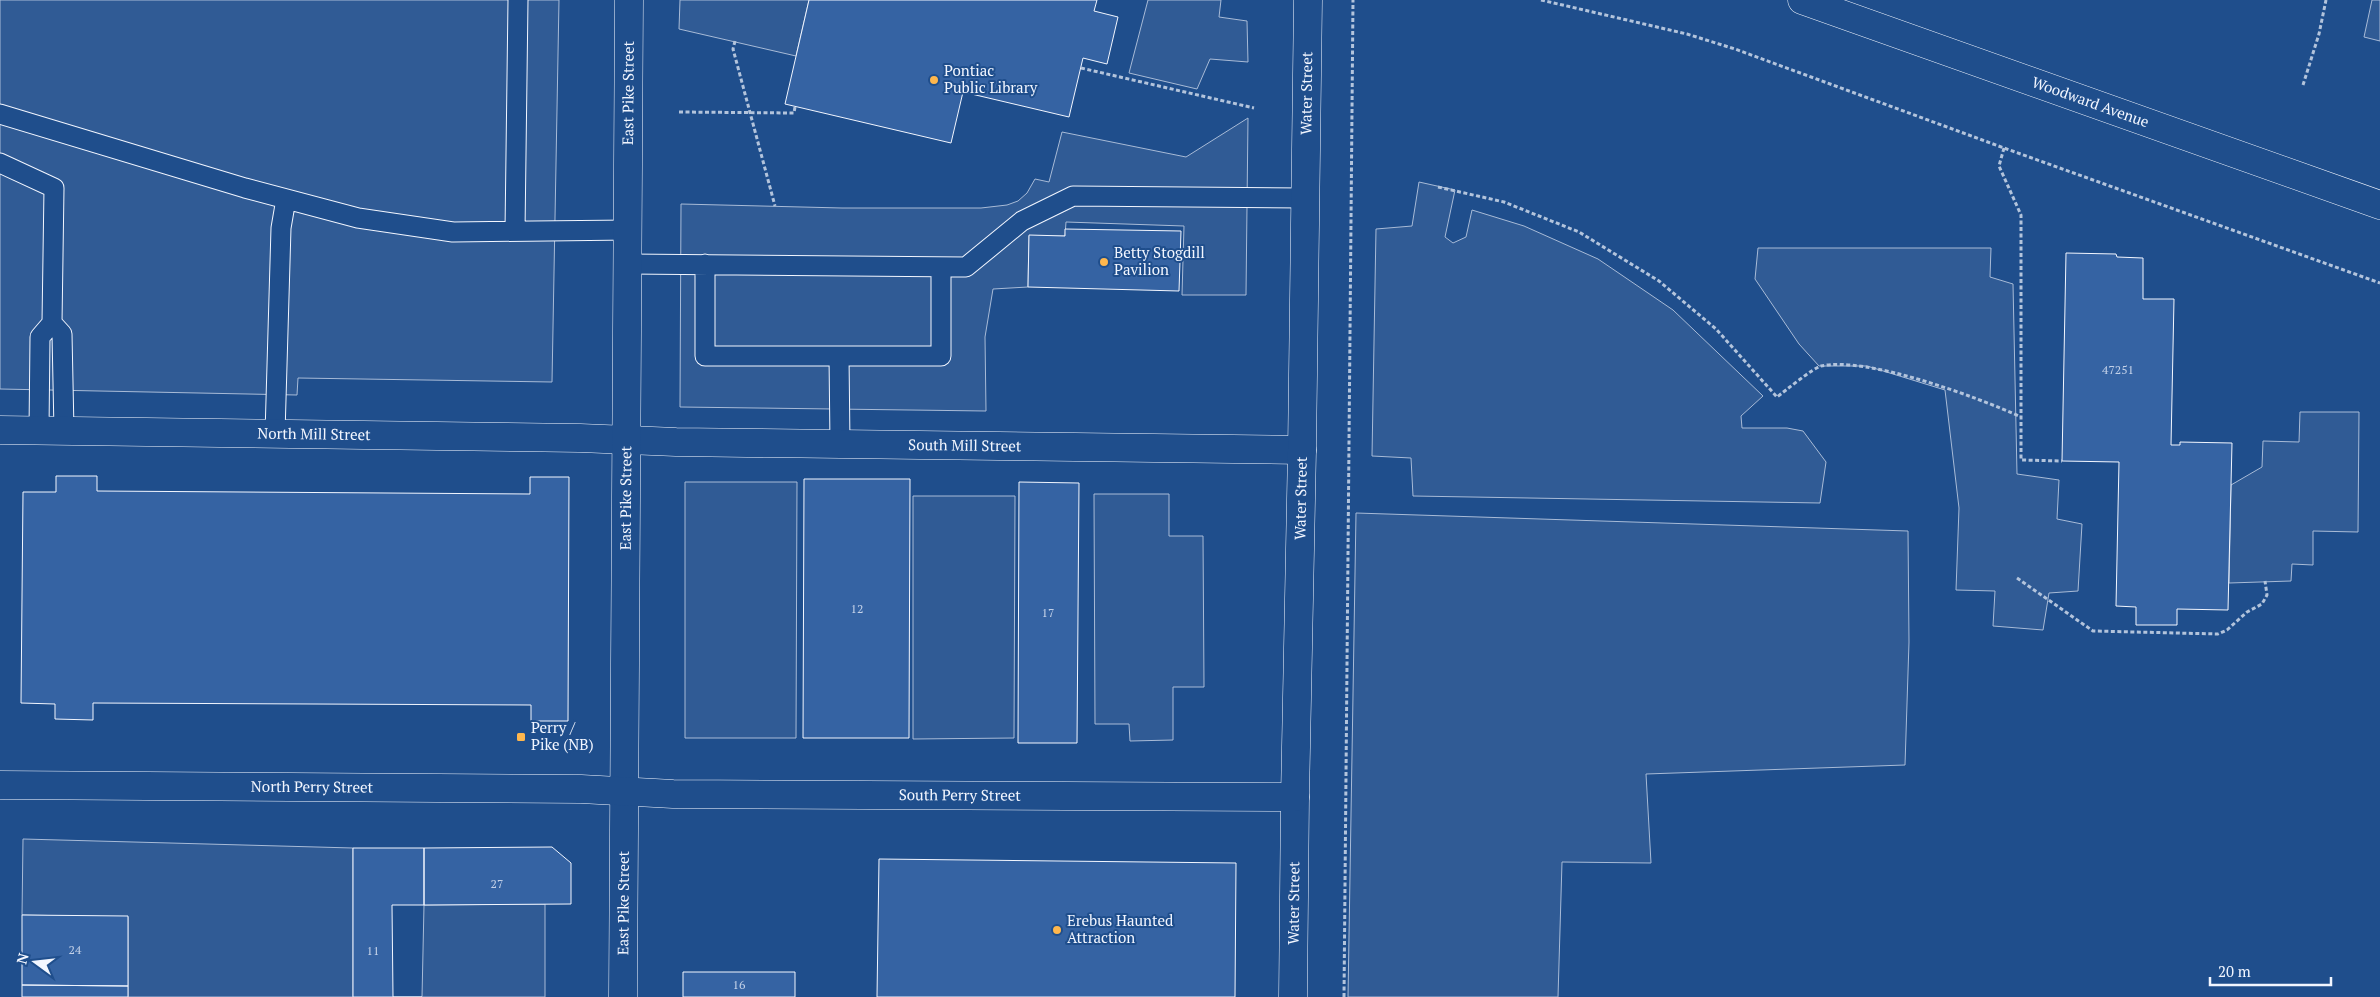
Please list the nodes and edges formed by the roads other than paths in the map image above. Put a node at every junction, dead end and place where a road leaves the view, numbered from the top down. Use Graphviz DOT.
graph roads {
  1 [pos="518,0"];
  2 [pos="628,0"];
  3 [pos="1308,0"];
  4 [pos="1802,0"];
  5 [pos="0,114"];
  6 [pos="0,163"];
  7 [pos="1304,198"];
  8 [pos="286,199"];
  9 [pos="2380,205"];
  10 [pos="629,230"];
  11 [pos="515,231"];
  12 [pos="629,264"];
  13 [pos="705,264"];
  14 [pos="941,268"];
  15 [pos="839,356"];
  16 [pos="0,430"];
  17 [pos="52,431"];
  18 [pos="275,434"];
  19 [pos="627,440"];
  20 [pos="840,444"];
  21 [pos="1302,450"];
  22 [pos="0,785"];
  23 [pos="624,791"];
  24 [pos="1295,797"];
  25 [pos="623,997"];
  26 [pos="1293,997"];
  1 -- 11 [label="lane"];
  2 -- 10 [label="street, East Pike Street"];
  3 -- 7 [label="street, Water Street"];
  4 -- 9 [label="street, Woodward Avenue"];
  5 -- 8 [label="lane"];
  6 -- 17 [label="lane"];
  7 -- 14 [label="lane"];
  7 -- 21 [label="street, Water Street"];
  8 -- 11 [label="lane"];
  8 -- 18 [label="lane"];
  10 -- 11 [label="lane"];
  10 -- 12 [label="street, East Pike Street"];
  12 -- 13 [label="lane"];
  12 -- 19 [label="street, East Pike Street"];
  13 -- 14 [label="lane"];
  13 -- 15 [label="lane"];
  14 -- 15 [label="lane"];
  15 -- 20 [label="lane"];
  16 -- 17 [label="street, North Mill Street"];
  17 -- 18 [label="street, North Mill Street"];
  18 -- 19 [label="street, North Mill Street"];
  19 -- 20 [label="street, South Mill Street"];
  19 -- 23 [label="street, East Pike Street"];
  20 -- 21 [label="street, South Mill Street"];
  21 -- 24 [label="street, Water Street"];
  22 -- 23 [label="street, North Perry Street"];
  23 -- 24 [label="street, South Perry Street"];
  23 -- 25 [label="street, East Pike Street"];
  24 -- 26 [label="street, Water Street"];
}
